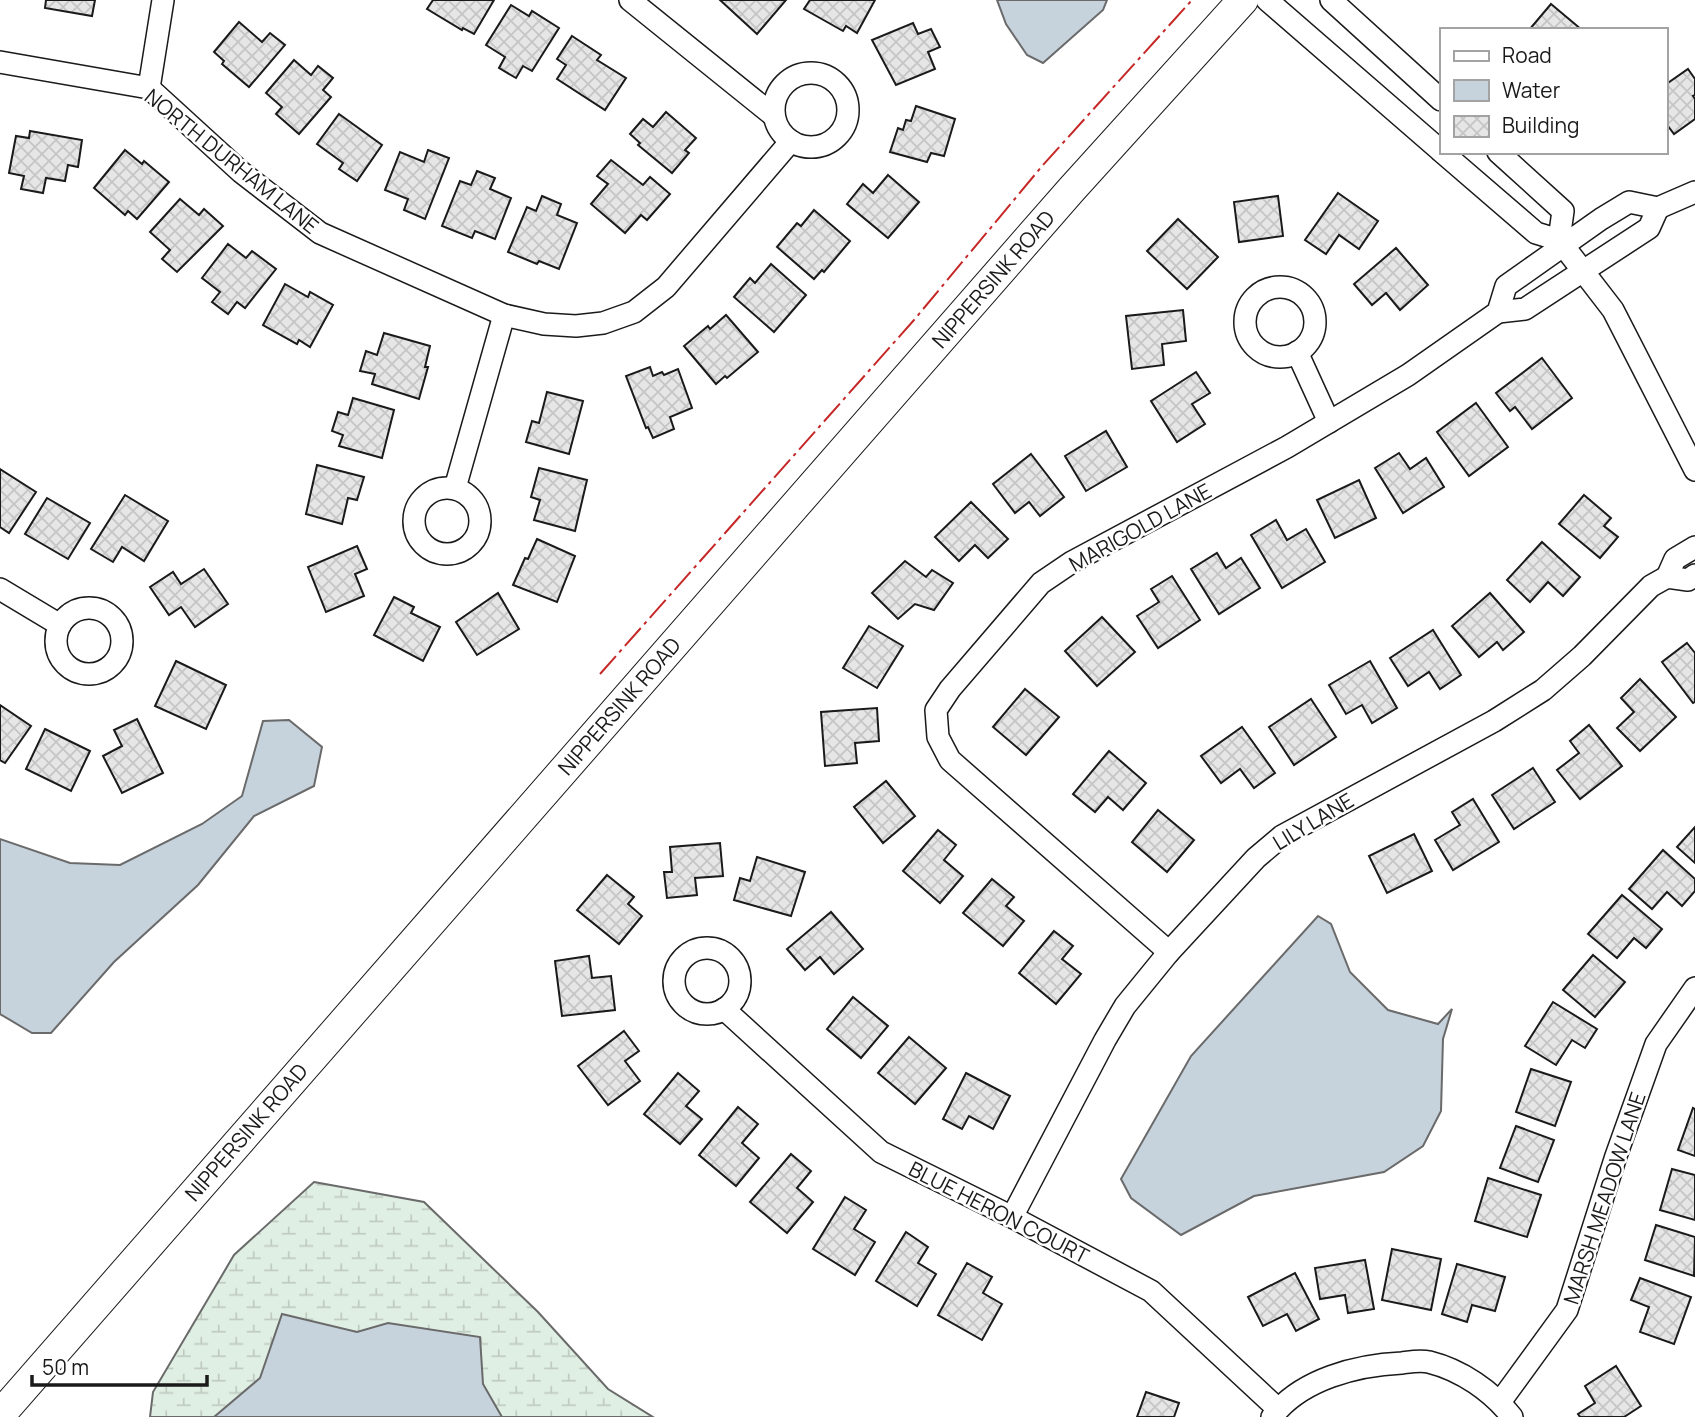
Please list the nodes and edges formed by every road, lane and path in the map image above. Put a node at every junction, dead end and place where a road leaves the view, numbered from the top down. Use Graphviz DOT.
graph roads {
  1 [pos="163,0"];
  2 [pos="630,0"];
  3 [pos="1243,0"];
  4 [pos="1267,0"];
  5 [pos="1331,0"];
  6 [pos="0,62"];
  7 [pos="149,88"];
  8 [pos="1440,99"];
  9 [pos="774,116"];
  10 [pos="791,141"];
  11 [pos="1440,150"];
  12 [pos="1444,154"];
  13 [pos="1500,154"];
  14 [pos="1695,192"];
  15 [pos="1658,208"];
  16 [pos="1561,243"];
  17 [pos="1584,271"];
  18 [pos="1498,312"];
  19 [pos="504,315"];
  20 [pos="1297,352"];
  21 [pos="1329,422"];
  22 [pos="1695,470"];
  23 [pos="455,488"];
  24 [pos="1695,547"];
  25 [pos="1695,575"];
  26 [pos="1667,577"];
  27 [pos="0,589"];
  28 [pos="60,625"];
  29 [pos="1170,952"];
  30 [pos="1695,988"];
  31 [pos="724,1010"];
  32 [pos="1012,1217"];
  33 [pos="1506,1409"];
  34 [pos="1275,1413"];
  35 [pos="0,1415"];
  1 -- 7 [label="street"];
  2 -- 9 [label="street"];
  3 -- 35 [label="street, NIPPERSINK ROAD"];
  4 -- 11 [label="street"];
  5 -- 8 [label="street"];
  6 -- 7 [label="street, NORTH DURHAM LANE"];
  7 -- 19 [label="street, NORTH DURHAM LANE"];
  9 -- 10 [label="street"];
  9 -- 10 [label="street"];
  10 -- 19 [label="street, NORTH DURHAM LANE"];
  12 -- 16 [label="street"];
  13 -- 16 [label="street"];
  14 -- 15 [label="street"];
  15 -- 16 [label="street, MARIGOLD LANE"];
  15 -- 17 [label="street"];
  16 -- 17 [label="street"];
  16 -- 18 [label="street, MARIGOLD LANE"];
  17 -- 18 [label="street"];
  17 -- 22 [label="street"];
  18 -- 21 [label="street, MARIGOLD LANE"];
  19 -- 23 [label="street"];
  20 -- 21 [label="street"];
  21 -- 29 [label="street, MARIGOLD LANE"];
  24 -- 26 [label="street, LILY LANE"];
  25 -- 26 [label="street"];
  26 -- 29 [label="street, LILY LANE"];
  27 -- 28 [label="street"];
  29 -- 32 [label="street, LILY LANE"];
  30 -- 33 [label="street, MARSH MEADOW LANE"];
  31 -- 32 [label="street, BLUE HERON COURT"];
  32 -- 34 [label="street, BLUE HERON COURT"];
  33 -- 34 [label="street"];
}
